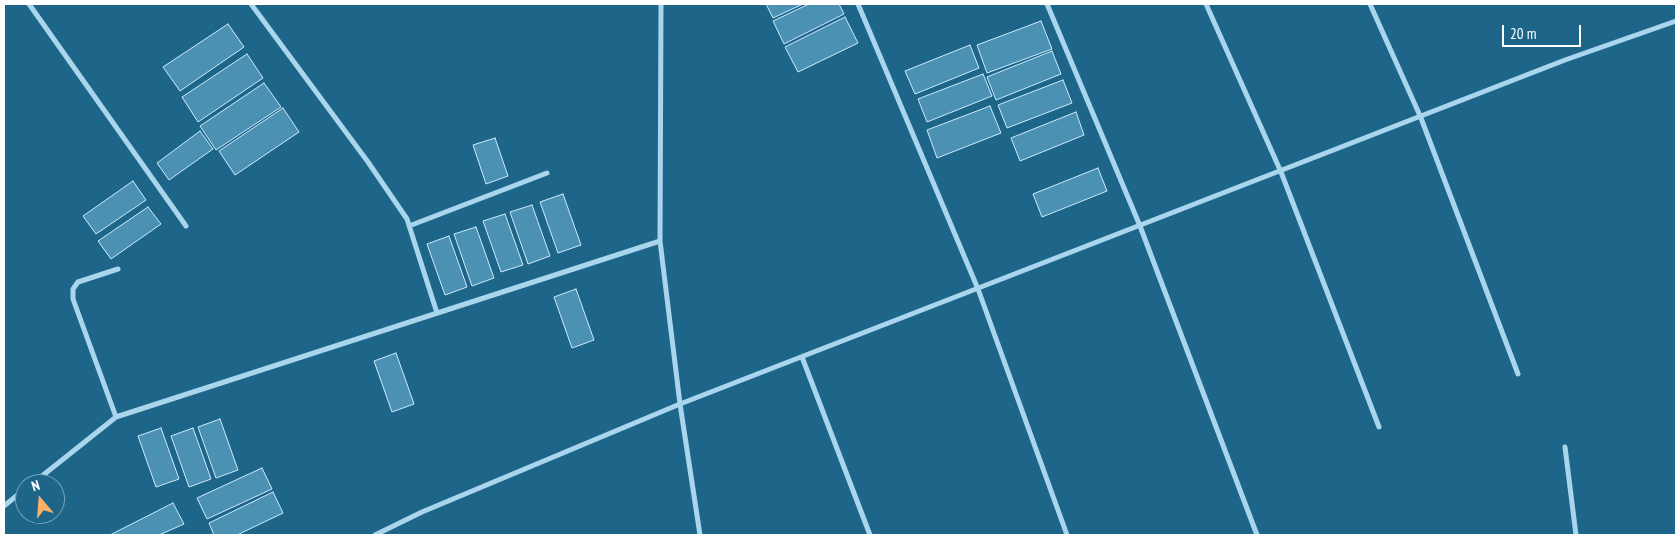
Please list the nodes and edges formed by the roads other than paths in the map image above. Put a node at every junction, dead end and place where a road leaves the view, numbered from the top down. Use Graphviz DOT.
graph roads {
  1 [pos="29,4"];
  2 [pos="251,4"];
  3 [pos="661,4"];
  4 [pos="858,4"];
  5 [pos="1047,4"];
  6 [pos="1206,4"];
  7 [pos="1370,4"];
  8 [pos="1676,21"];
  9 [pos="1421,118"];
  10 [pos="1281,172"];
  11 [pos="547,173"];
  12 [pos="186,226"];
  13 [pos="409,226"];
  14 [pos="1140,226"];
  15 [pos="660,241"];
  16 [pos="118,269"];
  17 [pos="978,289"];
  18 [pos="437,313"];
  19 [pos="802,357"];
  20 [pos="1518,374"];
  21 [pos="680,404"];
  22 [pos="116,417"];
  23 [pos="1379,427"];
  24 [pos="1566,447"];
  25 [pos="45,474"];
  26 [pos="15,497"];
  27 [pos="4,506"];
  28 [pos="375,535"];
  29 [pos="700,535"];
  30 [pos="870,535"];
  31 [pos="1067,535"];
  32 [pos="1257,535"];
  33 [pos="1576,535"];
  1 -- 12 [label="street"];
  2 -- 13 [label="street"];
  3 -- 15 [label="street"];
  4 -- 17 [label="street"];
  5 -- 14 [label="street"];
  6 -- 10 [label="street"];
  7 -- 9 [label="street"];
  8 -- 9 [label="street"];
  9 -- 10 [label="street"];
  9 -- 20 [label="street"];
  10 -- 14 [label="street"];
  10 -- 23 [label="street"];
  11 -- 13 [label="street"];
  13 -- 18 [label="street"];
  14 -- 17 [label="street"];
  14 -- 32 [label="street"];
  15 -- 18 [label="street"];
  15 -- 21 [label="street"];
  16 -- 22 [label="street"];
  17 -- 19 [label="street"];
  17 -- 31 [label="street"];
  18 -- 22 [label="street"];
  19 -- 21 [label="street"];
  19 -- 30 [label="street"];
  21 -- 28 [label="street"];
  21 -- 29 [label="street"];
  22 -- 25 [label="street"];
  24 -- 33 [label="street"];
  26 -- 27 [label="street"];
}
